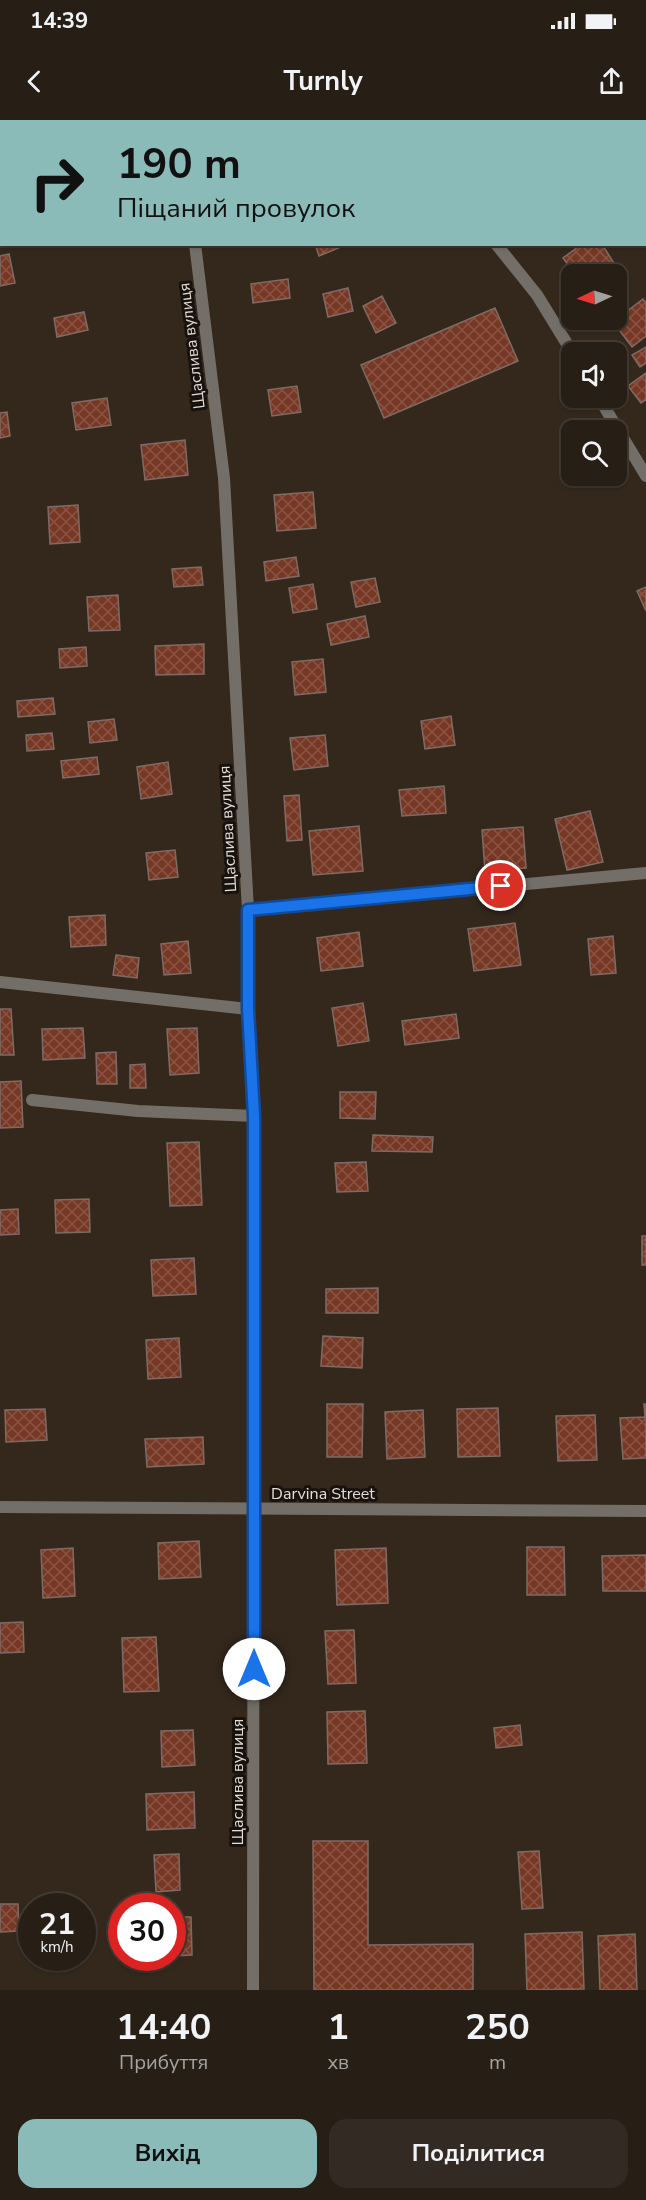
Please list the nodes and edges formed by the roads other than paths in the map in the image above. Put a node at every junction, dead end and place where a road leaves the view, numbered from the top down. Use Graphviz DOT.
graph roads {
  1 [pos="195,246"];
  2 [pos="498,246"];
  3 [pos="566,342"];
  4 [pos="605,408"];
  5 [pos="646,476"];
  6 [pos="646,873"];
  7 [pos="248,910"];
  8 [pos="0,982"];
  9 [pos="248,1009"];
  10 [pos="32,1100"];
  11 [pos="254,1116"];
  12 [pos="0,1508"];
  13 [pos="254,1509"];
  14 [pos="646,1512"];
  15 [pos="253,1990"];
  1 -- 7 [label="street, Щаслива вулиця"];
  2 -- 3 [label="street"];
  4 -- 5 [label="street"];
  6 -- 7 [label="street"];
  7 -- 9 [label="street, Щаслива вулиця"];
  8 -- 9 [label="street"];
  9 -- 11 [label="street, Щаслива вулиця"];
  10 -- 11 [label="street"];
  11 -- 13 [label="street, Щаслива вулиця"];
  12 -- 13 [label="street, Darvina Street"];
  13 -- 14 [label="street, Darvina Street"];
  13 -- 15 [label="street, Щаслива вулиця"];
}
